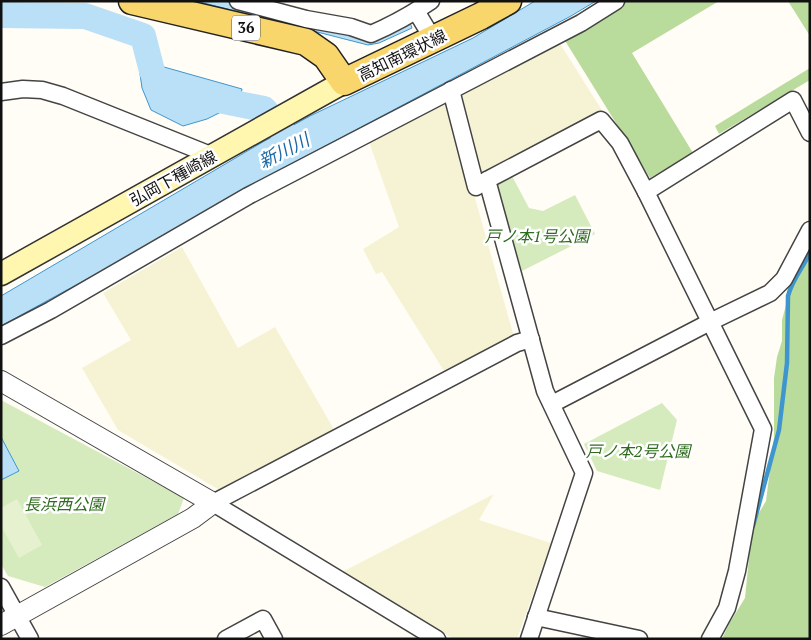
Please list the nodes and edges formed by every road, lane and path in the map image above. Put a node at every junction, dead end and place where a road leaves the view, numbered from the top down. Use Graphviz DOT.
graph roads {
  1 [pos="132,1"];
  2 [pos="238,1"];
  3 [pos="432,1"];
  4 [pos="508,1"];
  5 [pos="616,1"];
  6 [pos="479,9"];
  7 [pos="416,11"];
  8 [pos="433,39"];
  9 [pos="344,82"];
  10 [pos="451,90"];
  11 [pos="1,92"];
  12 [pos="810,133"];
  13 [pos="214,156"];
  14 [pos="487,180"];
  15 [pos="646,192"];
  16 [pos="810,230"];
  17 [pos="1,274"];
  18 [pos="710,322"];
  19 [pos="1,336"];
  20 [pos="531,339"];
  21 [pos="1,381"];
  22 [pos="552,404"];
  23 [pos="213,503"];
  24 [pos="1,587"];
  25 [pos="536,617"];
  26 [pos="9,620"];
  27 [pos="427,636"];
  28 [pos="30,639"];
  29 [pos="226,639"];
  30 [pos="274,639"];
  31 [pos="529,639"];
  32 [pos="639,639"];
  33 [pos="710,639"];
  1 -- 9 [label="main road, 高知南環状線 / 36"];
  2 -- 7 [label="street"];
  3 -- 7 [label="street"];
  4 -- 6 [label="main road, 高知南環状線"];
  5 -- 10 [label="street"];
  6 -- 8 [label="main road, 高知南環状線"];
  7 -- 8 [label="street"];
  8 -- 9 [label="main road, 高知南環状線"];
  9 -- 13 [label="main road, 弘岡下種崎線"];
  10 -- 14 [label="street"];
  10 -- 19 [label="street"];
  11 -- 13 [label="street"];
  12 -- 15 [label="street"];
  13 -- 17 [label="main road, 弘岡下種崎線"];
  14 -- 15 [label="street"];
  14 -- 20 [label="street"];
  15 -- 18 [label="street"];
  16 -- 18 [label="street"];
  18 -- 22 [label="street"];
  18 -- 33 [label="street"];
  20 -- 22 [label="street"];
  20 -- 23 [label="street"];
  21 -- 23 [label="street"];
  22 -- 25 [label="street"];
  23 -- 26 [label="street"];
  23 -- 27 [label="street"];
  24 -- 26 [label="street"];
  25 -- 31 [label="street"];
  25 -- 32 [label="street"];
  26 -- 28 [label="street"];
  29 -- 30 [label="street"];
}
